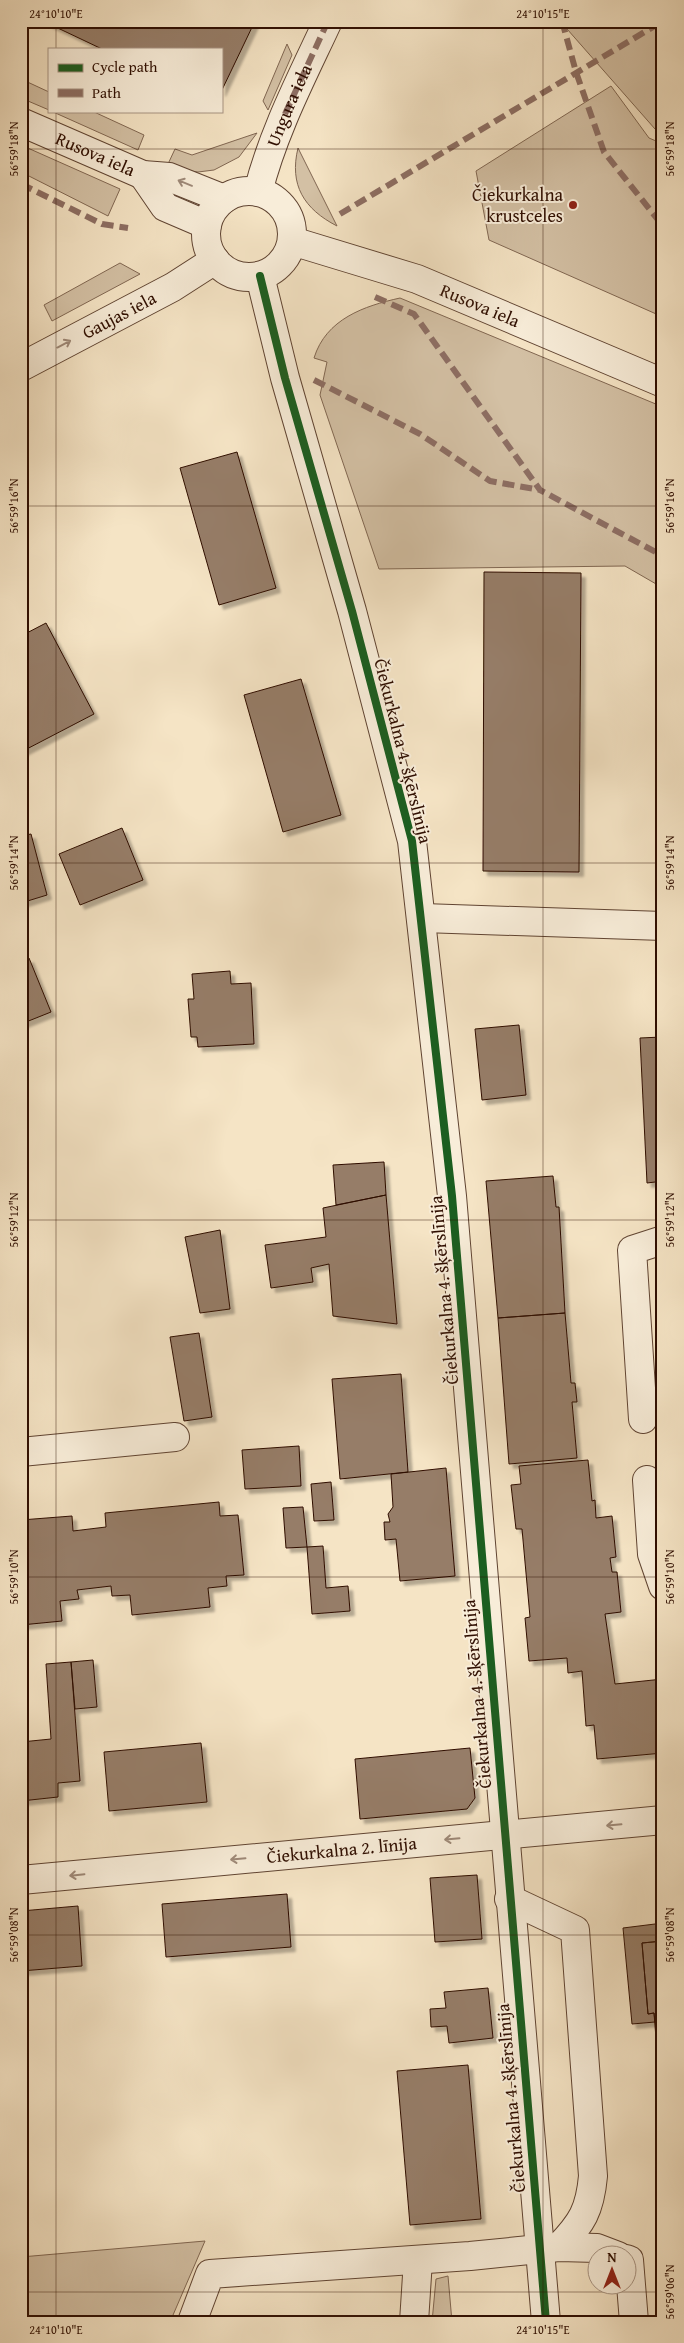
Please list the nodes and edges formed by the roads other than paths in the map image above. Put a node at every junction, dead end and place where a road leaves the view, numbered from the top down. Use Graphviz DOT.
graph roads {
  1 [pos="328,21"];
  2 [pos="21,122"];
  3 [pos="143,175"];
  4 [pos="258,192"];
  5 [pos="224,199"];
  6 [pos="207,225"];
  7 [pos="292,241"];
  8 [pos="215,260"];
  9 [pos="260,276"];
  10 [pos="21,367"];
  11 [pos="663,383"];
  12 [pos="422,918"];
  13 [pos="663,926"];
  14 [pos="663,1240"];
  15 [pos="643,1419"];
  16 [pos="175,1437"];
  17 [pos="21,1452"];
  18 [pos="647,1480"];
  19 [pos="663,1586"];
  20 [pos="663,1820"];
  21 [pos="504,1835"];
  22 [pos="21,1880"];
  23 [pos="509,1899"];
  24 [pos="549,2248"];
  25 [pos="586,2248"];
  26 [pos="418,2260"];
  27 [pos="632,2296"];
  28 [pos="192,2322"];
  29 [pos="414,2322"];
  30 [pos="546,2322"];
  31 [pos="634,2322"];
  1 -- 4 [label="street, Ungura iela"];
  2 -- 3 [label="street, Rusova iela"];
  5 -- 3 [label="street, Rusova iela, one-way"];
  3 -- 6 [label="street, Rusova iela"];
  4 -- 5 [label="street"];
  4 -- 7 [label="street"];
  5 -- 6 [label="street"];
  6 -- 8 [label="street"];
  7 -- 9 [label="street"];
  7 -- 11 [label="street, Rusova iela"];
  8 -- 9 [label="street"];
  10 -- 8 [label="street, Gaujas iela, one-way"];
  9 -- 12 [label="street, Čiekurkalna 4. šķērslīnija"];
  12 -- 13 [label="street"];
  12 -- 21 [label="street, Čiekurkalna 4. šķērslīnija"];
  14 -- 15 [label="street"];
  16 -- 17 [label="street"];
  18 -- 19 [label="street"];
  20 -- 21 [label="street, Čiekurkalna 2. līnija, one-way"];
  21 -- 22 [label="street, Čiekurkalna 2. līnija, one-way"];
  21 -- 23 [label="street, Čiekurkalna 4. šķērslīnija"];
  23 -- 24 [label="street, Čiekurkalna 4. šķērslīnija"];
  23 -- 24 [label="street"];
  24 -- 25 [label="street"];
  24 -- 26 [label="street"];
  24 -- 30 [label="street, Čiekurkalna 4. šķērslīnija"];
  26 -- 28 [label="street"];
  26 -- 29 [label="street"];
  27 -- 31 [label="street"];
}
